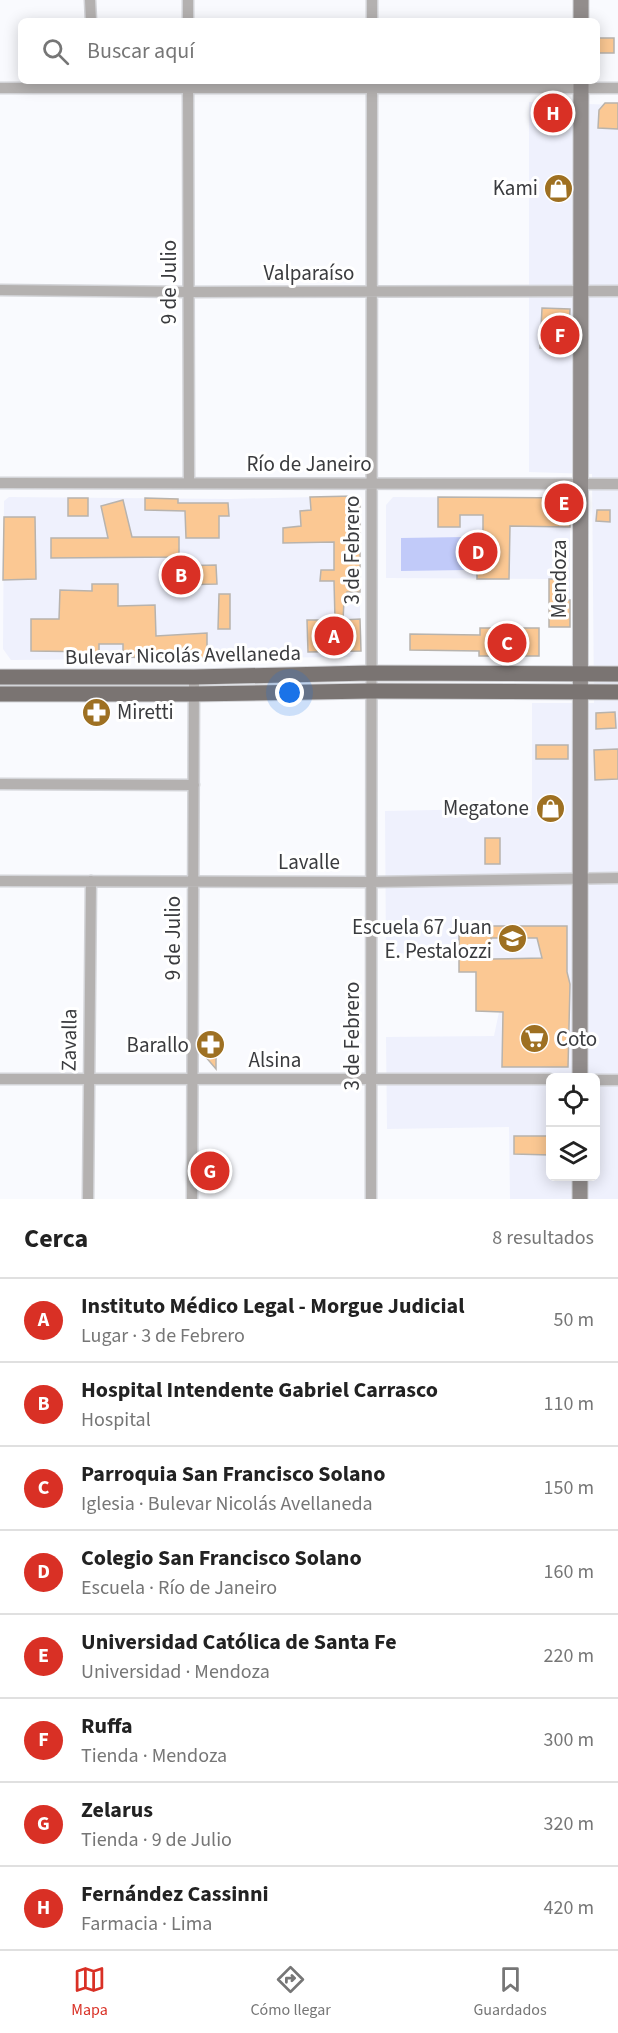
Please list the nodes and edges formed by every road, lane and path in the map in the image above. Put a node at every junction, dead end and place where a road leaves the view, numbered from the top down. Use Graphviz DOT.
graph roads {
  1 [pos="90,0"];
  2 [pos="188,0"];
  3 [pos="372,0"];
  4 [pos="581,0"];
  5 [pos="90,18"];
  6 [pos="188,18"];
  7 [pos="372,18"];
  8 [pos="581,18"];
  9 [pos="91,85"];
  10 [pos="188,85"];
  11 [pos="372,85"];
  12 [pos="581,85"];
  13 [pos="0,88"];
  14 [pos="618,88"];
  15 [pos="0,290"];
  16 [pos="580,291"];
  17 [pos="618,291"];
  18 [pos="189,292"];
  19 [pos="371,292"];
  20 [pos="0,483"];
  21 [pos="189,483"];
  22 [pos="371,484"];
  23 [pos="580,484"];
  24 [pos="618,484"];
  25 [pos="370,673"];
  26 [pos="618,674"];
  27 [pos="580,675"];
  28 [pos="0,677"];
  29 [pos="194,677"];
  30 [pos="370,691"];
  31 [pos="580,692"];
  32 [pos="618,692"];
  33 [pos="0,694"];
  34 [pos="194,694"];
  35 [pos="0,783"];
  36 [pos="194,785"];
  37 [pos="580,878"];
  38 [pos="618,878"];
  39 [pos="0,881"];
  40 [pos="91,881"];
  41 [pos="193,882"];
  42 [pos="371,882"];
  43 [pos="580,1073"];
  44 [pos="0,1079"];
  45 [pos="88,1079"];
  46 [pos="192,1079"];
  47 [pos="371,1079"];
  48 [pos="546,1080"];
  49 [pos="600,1080"];
  50 [pos="618,1080"];
  51 [pos="580,1181"];
  52 [pos="88,1199"];
  53 [pos="192,1199"];
  54 [pos="371,1199"];
  55 [pos="580,1199"];
  1 -- 5 [label="street"];
  2 -- 6 [label="street"];
  3 -- 7 [label="street"];
  4 -- 8 [label="main road"];
  9 -- 10 [label="street"];
  9 -- 13 [label="street"];
  10 -- 11 [label="street"];
  10 -- 18 [label="street, 9 de Julio"];
  11 -- 12 [label="street"];
  11 -- 19 [label="street, 3 de Febrero"];
  12 -- 14 [label="street"];
  12 -- 16 [label="main road, Mendoza"];
  15 -- 18 [label="street, Valparaíso"];
  16 -- 17 [label="street, Valparaíso"];
  16 -- 19 [label="street, Valparaíso"];
  16 -- 23 [label="main road, Mendoza"];
  18 -- 19 [label="street, Valparaíso"];
  18 -- 21 [label="street, 9 de Julio"];
  19 -- 22 [label="street, 3 de Febrero"];
  20 -- 21 [label="street, Río de Janeiro"];
  21 -- 22 [label="street, Río de Janeiro"];
  22 -- 23 [label="street, Río de Janeiro"];
  22 -- 25 [label="street, 3 de Febrero"];
  23 -- 24 [label="street, Río de Janeiro"];
  23 -- 27 [label="main road, Mendoza"];
  25 -- 27 [label="main road, Bulevar Nicolás Avellaneda"];
  25 -- 29 [label="main road, Bulevar Nicolás Avellaneda"];
  25 -- 30 [label="street, 3 de Febrero"];
  26 -- 27 [label="main road, Bulevar Nicolás Avellaneda"];
  27 -- 31 [label="main road, Mendoza"];
  28 -- 29 [label="main road, Bulevar Nicolás Avellaneda"];
  29 -- 34 [label="street, 9 de Julio"];
  30 -- 31 [label="main road, Bulevar Nicolás Avellaneda"];
  30 -- 34 [label="main road, Bulevar Nicolás Avellaneda"];
  30 -- 42 [label="street, 3 de Febrero"];
  31 -- 32 [label="main road, Bulevar Nicolás Avellaneda"];
  31 -- 37 [label="main road, Mendoza"];
  33 -- 34 [label="main road, Bulevar Nicolás Avellaneda"];
  34 -- 36 [label="street, 9 de Julio"];
  35 -- 36 [label="street"];
  36 -- 41 [label="street, 9 de Julio"];
  37 -- 38 [label="street, Lavalle"];
  37 -- 42 [label="street, Lavalle"];
  37 -- 43 [label="main road, Mendoza"];
  39 -- 40 [label="street, Lavalle"];
  40 -- 41 [label="street, Lavalle"];
  40 -- 45 [label="street, Zavalla"];
  41 -- 42 [label="street, Lavalle"];
  41 -- 46 [label="street, 9 de Julio"];
  42 -- 47 [label="street, 3 de Febrero"];
  44 -- 45 [label="street, Alsina"];
  45 -- 46 [label="street, Alsina"];
  45 -- 52 [label="street, Zavalla"];
  46 -- 47 [label="street, Alsina"];
  46 -- 53 [label="street, 9 de Julio"];
  47 -- 48 [label="street, Alsina"];
  47 -- 54 [label="street, 3 de Febrero"];
  49 -- 50 [label="street"];
  51 -- 55 [label="main road"];
}
